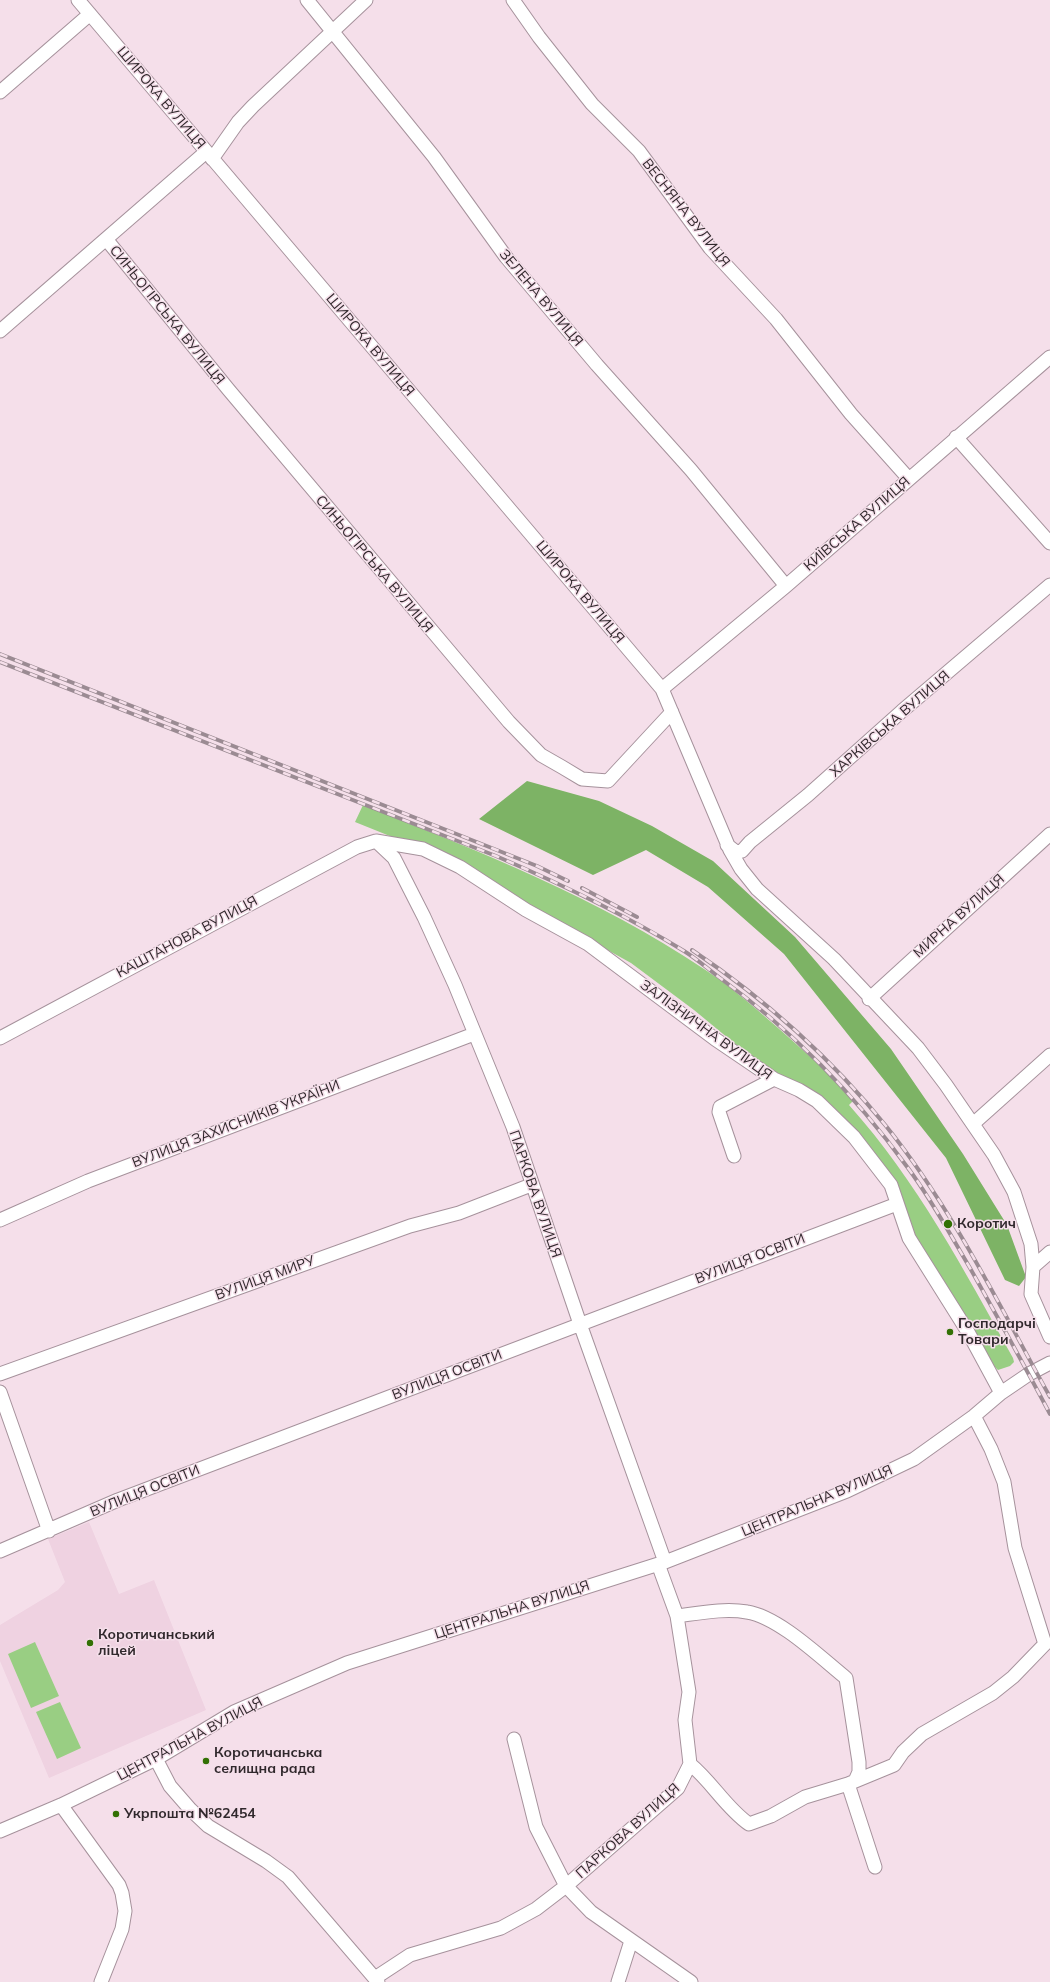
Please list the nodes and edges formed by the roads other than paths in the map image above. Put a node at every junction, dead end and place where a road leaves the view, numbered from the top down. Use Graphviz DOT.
graph roads {
  1 [pos="78,0"];
  2 [pos="307,0"];
  3 [pos="366,0"];
  4 [pos="513,0"];
  5 [pos="90,14"];
  6 [pos="332,30"];
  7 [pos="0,92"];
  8 [pos="209,155"];
  9 [pos="106,239"];
  10 [pos="0,331"];
  11 [pos="1050,357"];
  12 [pos="956,437"];
  13 [pos="908,478"];
  14 [pos="1050,543"];
  15 [pos="1050,585"];
  16 [pos="786,586"];
  17 [pos="662,690"];
  18 [pos="672,712"];
  19 [pos="1050,834"];
  20 [pos="376,841"];
  21 [pos="728,845"];
  22 [pos="869,999"];
  23 [pos="474,1034"];
  24 [pos="0,1038"];
  25 [pos="1050,1055"];
  26 [pos="774,1079"];
  27 [pos="973,1124"];
  28 [pos="734,1156"];
  29 [pos="531,1185"];
  30 [pos="897,1204"];
  31 [pos="0,1220"];
  32 [pos="1050,1252"];
  33 [pos="1033,1267"];
  34 [pos="580,1324"];
  35 [pos="1050,1336"];
  36 [pos="1050,1363"];
  37 [pos="0,1374"];
  38 [pos="1001,1393"];
  39 [pos="0,1394"];
  40 [pos="974,1416"];
  41 [pos="49,1531"];
  42 [pos="0,1551"];
  43 [pos="662,1563"];
  44 [pos="677,1616"];
  45 [pos="514,1739"];
  46 [pos="156,1759"];
  47 [pos="690,1764"];
  48 [pos="851,1782"];
  49 [pos="61,1805"];
  50 [pos="0,1831"];
  51 [pos="875,1867"];
  52 [pos="566,1886"];
  53 [pos="631,1941"];
  54 [pos="372,1979"];
  55 [pos="101,1982"];
  56 [pos="618,1982"];
  57 [pos="691,1982"];
  1 -- 5 [label="street, ШИРОКА ВУЛИЦЯ"];
  2 -- 6 [label="street, ЗЕЛЕНА ВУЛИЦЯ"];
  3 -- 6 [label="street"];
  4 -- 13 [label="street, ВЕСНЯНА ВУЛИЦЯ"];
  5 -- 7 [label="street"];
  5 -- 8 [label="street, ШИРОКА ВУЛИЦЯ"];
  6 -- 8 [label="street"];
  6 -- 16 [label="street, ЗЕЛЕНА ВУЛИЦЯ"];
  8 -- 9 [label="street"];
  8 -- 17 [label="street, ШИРОКА ВУЛИЦЯ"];
  9 -- 10 [label="street"];
  9 -- 18 [label="street, СИНЬОГІРСЬКА ВУЛИЦЯ"];
  11 -- 12 [label="street, КИЇВСЬКА ВУЛИЦЯ"];
  12 -- 13 [label="street, КИЇВСЬКА ВУЛИЦЯ"];
  12 -- 14 [label="street"];
  13 -- 16 [label="street, КИЇВСЬКА ВУЛИЦЯ"];
  15 -- 21 [label="street, ХАРКІВСЬКА ВУЛИЦЯ"];
  16 -- 17 [label="street, КИЇВСЬКА ВУЛИЦЯ"];
  17 -- 18 [label="street, ШИРОКА ВУЛИЦЯ"];
  18 -- 21 [label="street, ШИРОКА ВУЛИЦЯ"];
  19 -- 22 [label="street, МИРНА ВУЛИЦЯ"];
  20 -- 23 [label="street, ПАРКОВА ВУЛИЦЯ"];
  20 -- 24 [label="street, КАШТАНОВА ВУЛИЦЯ"];
  20 -- 26 [label="street, ЗАЛІЗНИЧНА ВУЛИЦЯ"];
  21 -- 22 [label="street, ШИРОКА ВУЛИЦЯ"];
  22 -- 27 [label="street, ШИРОКА ВУЛИЦЯ"];
  23 -- 29 [label="street, ПАРКОВА ВУЛИЦЯ"];
  23 -- 31 [label="street, ВУЛИЦЯ ЗАХИСНИКІВ УКРАЇНИ"];
  25 -- 27 [label="street"];
  26 -- 28 [label="street"];
  26 -- 30 [label="street, ЗАЛІЗНИЧНА ВУЛИЦЯ"];
  27 -- 33 [label="street, ШИРОКА ВУЛИЦЯ"];
  29 -- 34 [label="street, ПАРКОВА ВУЛИЦЯ"];
  29 -- 37 [label="street, ВУЛИЦЯ МИРУ"];
  30 -- 34 [label="street, ВУЛИЦЯ ОСВІТИ"];
  30 -- 38 [label="street, ЗАЛІЗНИЧНА ВУЛИЦЯ"];
  32 -- 33 [label="street"];
  33 -- 35 [label="street, ШИРОКА ВУЛИЦЯ"];
  34 -- 41 [label="street, ВУЛИЦЯ ОСВІТИ"];
  34 -- 43 [label="street, ПАРКОВА ВУЛИЦЯ"];
  36 -- 38 [label="street, ЦЕНТРАЛЬНА ВУЛИЦЯ"];
  38 -- 40 [label="street, ЦЕНТРАЛЬНА ВУЛИЦЯ"];
  39 -- 41 [label="street"];
  40 -- 43 [label="street, ЦЕНТРАЛЬНА ВУЛИЦЯ"];
  40 -- 48 [label="street"];
  41 -- 42 [label="street, ВУЛИЦЯ ОСВІТИ"];
  43 -- 44 [label="street, ПАРКОВА ВУЛИЦЯ"];
  43 -- 46 [label="street, ЦЕНТРАЛЬНА ВУЛИЦЯ"];
  44 -- 47 [label="street, ПАРКОВА ВУЛИЦЯ"];
  44 -- 48 [label="street"];
  45 -- 52 [label="street"];
  46 -- 49 [label="street, ЦЕНТРАЛЬНА ВУЛИЦЯ"];
  46 -- 54 [label="street"];
  47 -- 48 [label="street"];
  47 -- 52 [label="street, ПАРКОВА ВУЛИЦЯ"];
  48 -- 51 [label="street"];
  49 -- 50 [label="street, ЦЕНТРАЛЬНА ВУЛИЦЯ"];
  49 -- 55 [label="street"];
  52 -- 53 [label="street"];
  52 -- 54 [label="street, ПАРКОВА ВУЛИЦЯ"];
  53 -- 56 [label="street"];
  53 -- 57 [label="street"];
}
